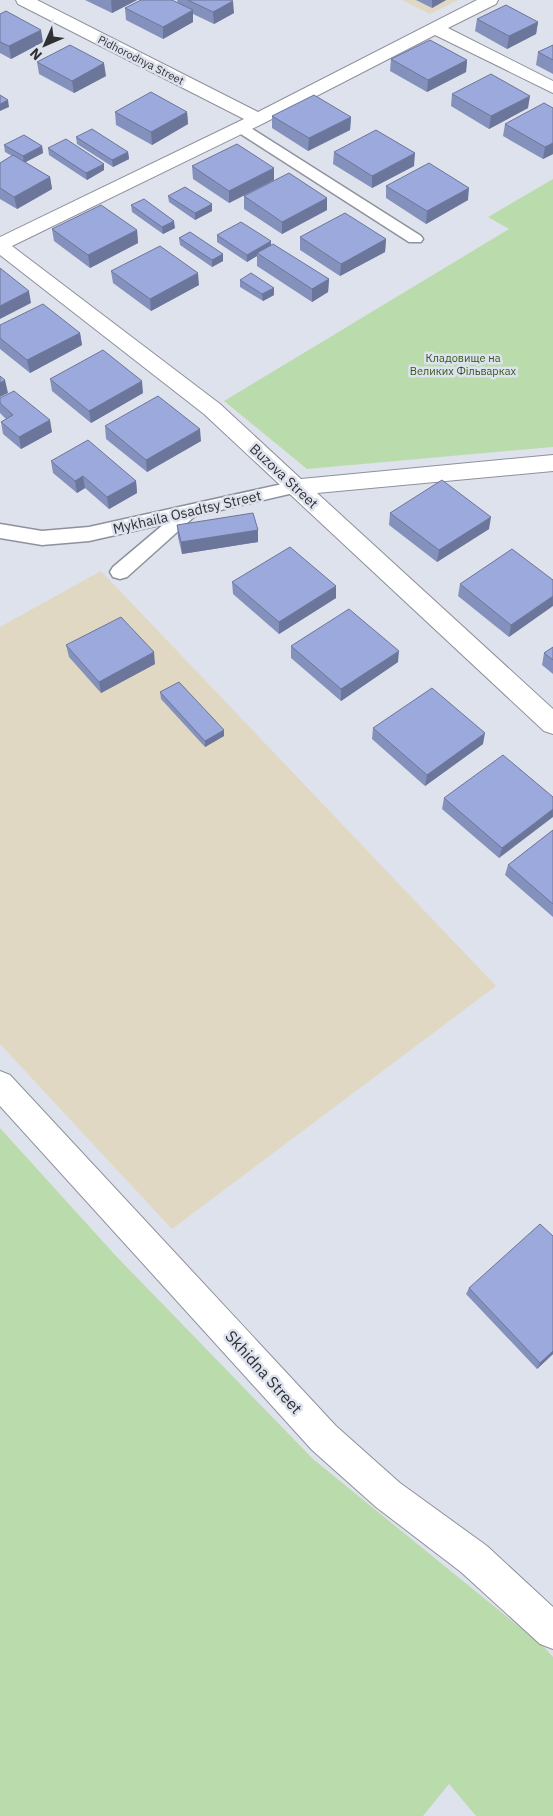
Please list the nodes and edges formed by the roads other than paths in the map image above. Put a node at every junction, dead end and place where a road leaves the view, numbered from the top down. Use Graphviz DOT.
graph roads {
  1 [pos="24,0"];
  2 [pos="490,0"];
  3 [pos="436,28"];
  4 [pos="553,88"];
  5 [pos="258,119"];
  6 [pos="241,128"];
  7 [pos="415,239"];
  8 [pos="0,245"];
  9 [pos="553,463"];
  10 [pos="296,487"];
  11 [pos="191,511"];
  12 [pos="0,531"];
  13 [pos="120,572"];
  14 [pos="553,724"];
  15 [pos="0,1085"];
  16 [pos="553,1631"];
  1 -- 5 [label="street, Pidhorodnya Street"];
  2 -- 3 [label="street"];
  3 -- 4 [label="street"];
  3 -- 5 [label="street"];
  5 -- 6 [label="street"];
  6 -- 7 [label="lane"];
  6 -- 8 [label="street"];
  8 -- 10 [label="street, Buzova Street"];
  9 -- 10 [label="street, Mykhaila Osadtsy Street"];
  10 -- 11 [label="lane, Mykhaila Osadtsy Street"];
  10 -- 14 [label="street, Buzova Street"];
  11 -- 12 [label="lane, Mykhaila Osadtsy Street"];
  11 -- 13 [label="lane"];
  15 -- 16 [label="street, Skhidna Street"];
}
